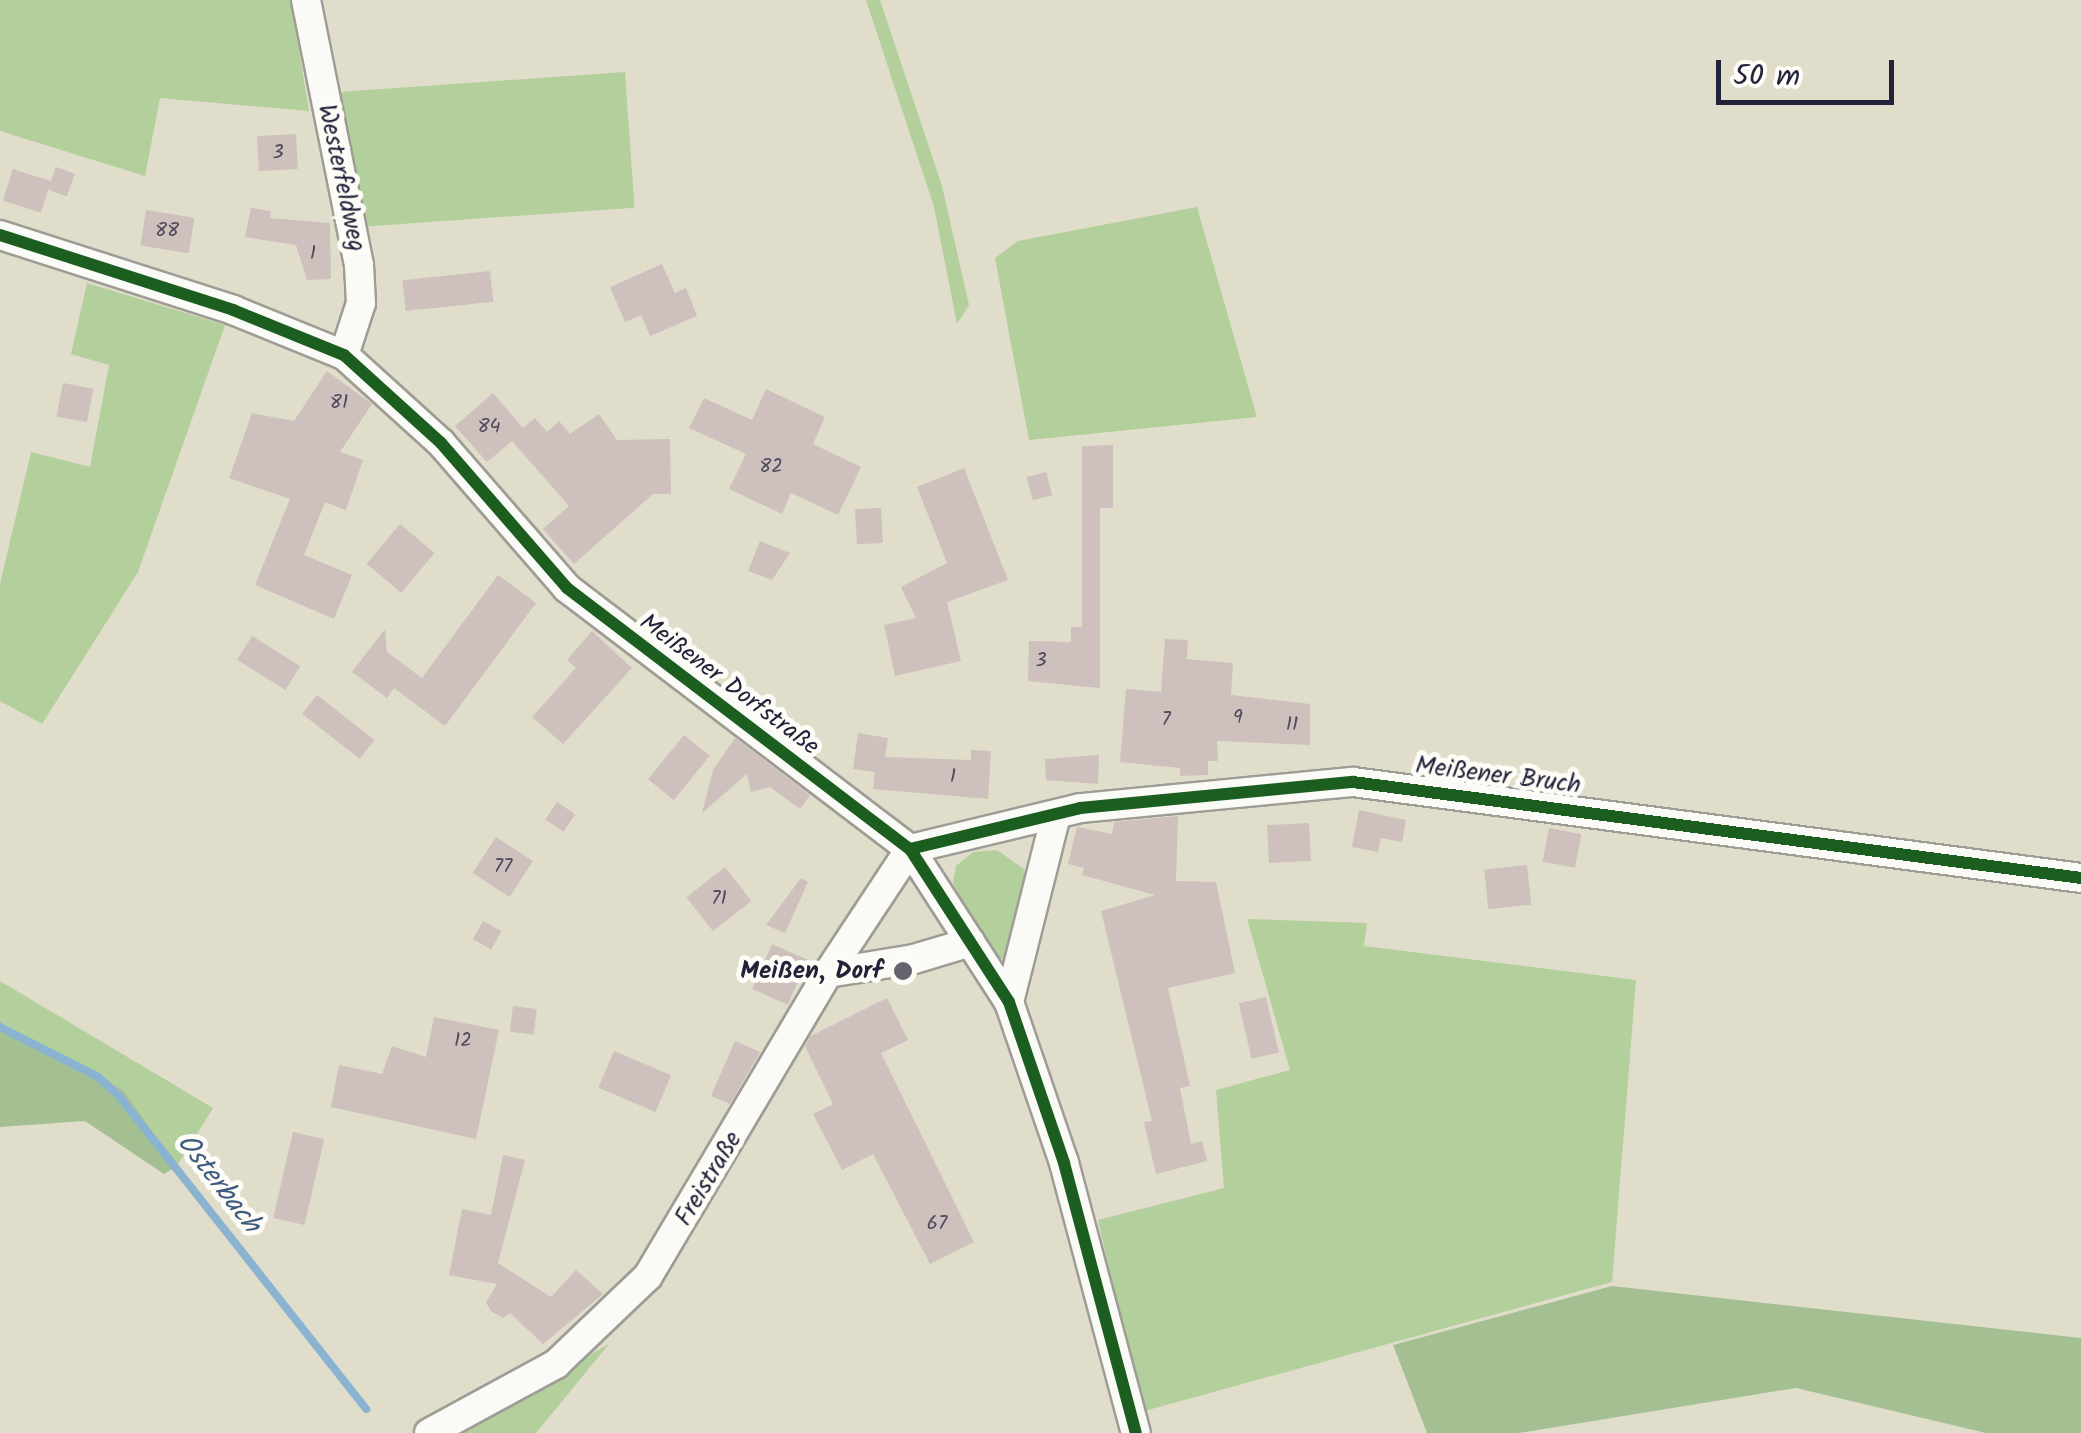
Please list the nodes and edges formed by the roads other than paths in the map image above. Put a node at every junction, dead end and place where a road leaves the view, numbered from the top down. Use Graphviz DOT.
graph roads {
  1 [pos="306,0"];
  2 [pos="0,234"];
  3 [pos="344,355"];
  4 [pos="1056,815"];
  5 [pos="910,848"];
  6 [pos="2081,878"];
  7 [pos="971,942"];
  8 [pos="828,972"];
  9 [pos="1009,1002"];
  10 [pos="429,1433"];
  11 [pos="1136,1433"];
  1 -- 3 [label="street, Westerfeldweg"];
  2 -- 3 [label="street, Meißener Dorfstraße"];
  3 -- 5 [label="street, Meißener Dorfstraße"];
  4 -- 5 [label="street, Meißener Bruch"];
  4 -- 6 [label="street, Meißener Bruch"];
  4 -- 9 [label="street"];
  5 -- 7 [label="street, Meißener Dorfstraße"];
  5 -- 8 [label="street, Freistraße"];
  7 -- 8 [label="street"];
  7 -- 9 [label="street, Meißener Dorfstraße"];
  8 -- 10 [label="street, Freistraße"];
  9 -- 11 [label="street, Meißener Dorfstraße"];
}
